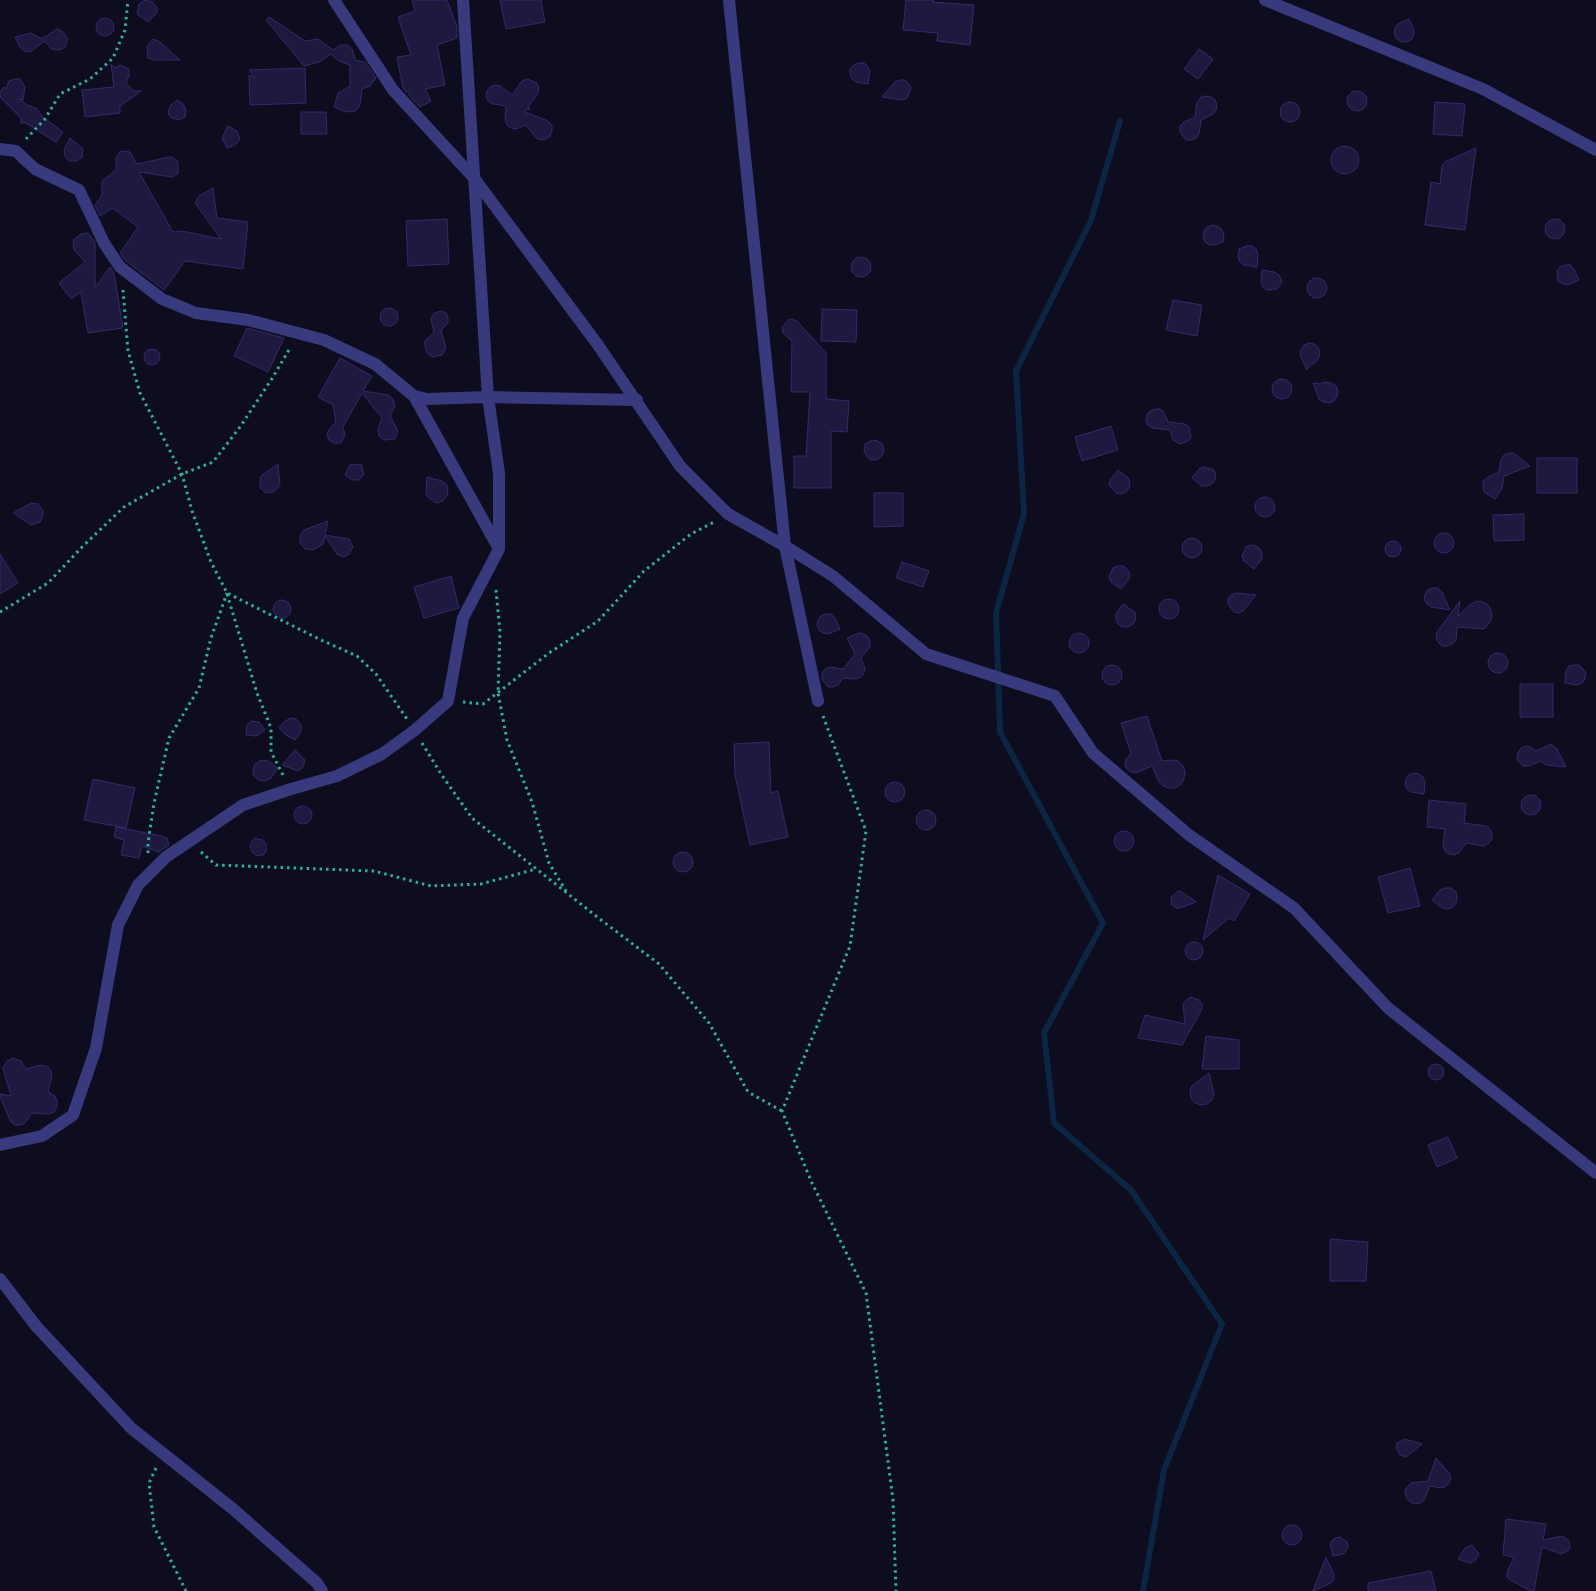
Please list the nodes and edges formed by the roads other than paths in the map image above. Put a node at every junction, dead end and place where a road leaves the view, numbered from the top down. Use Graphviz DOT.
graph roads {
  1 [pos="334,0"];
  2 [pos="462,0"];
  3 [pos="729,0"];
  4 [pos="1265,0"];
  5 [pos="0,149"];
  6 [pos="1596,150"];
  7 [pos="474,178"];
  8 [pos="414,396"];
  9 [pos="488,397"];
  10 [pos="636,400"];
  11 [pos="785,546"];
  12 [pos="500,549"];
  13 [pos="818,701"];
  14 [pos="0,1146"];
  15 [pos="1596,1173"];
  16 [pos="0,1279"];
  17 [pos="322,1591"];
  1 -- 7 [label="street"];
  2 -- 7 [label="street"];
  3 -- 11 [label="street"];
  4 -- 6 [label="street"];
  5 -- 8 [label="street"];
  7 -- 9 [label="street"];
  7 -- 10 [label="street"];
  8 -- 9 [label="street"];
  8 -- 12 [label="street"];
  9 -- 10 [label="street"];
  9 -- 12 [label="street"];
  10 -- 11 [label="street"];
  11 -- 13 [label="street"];
  11 -- 15 [label="street"];
  12 -- 14 [label="street"];
  16 -- 17 [label="street"];
}
